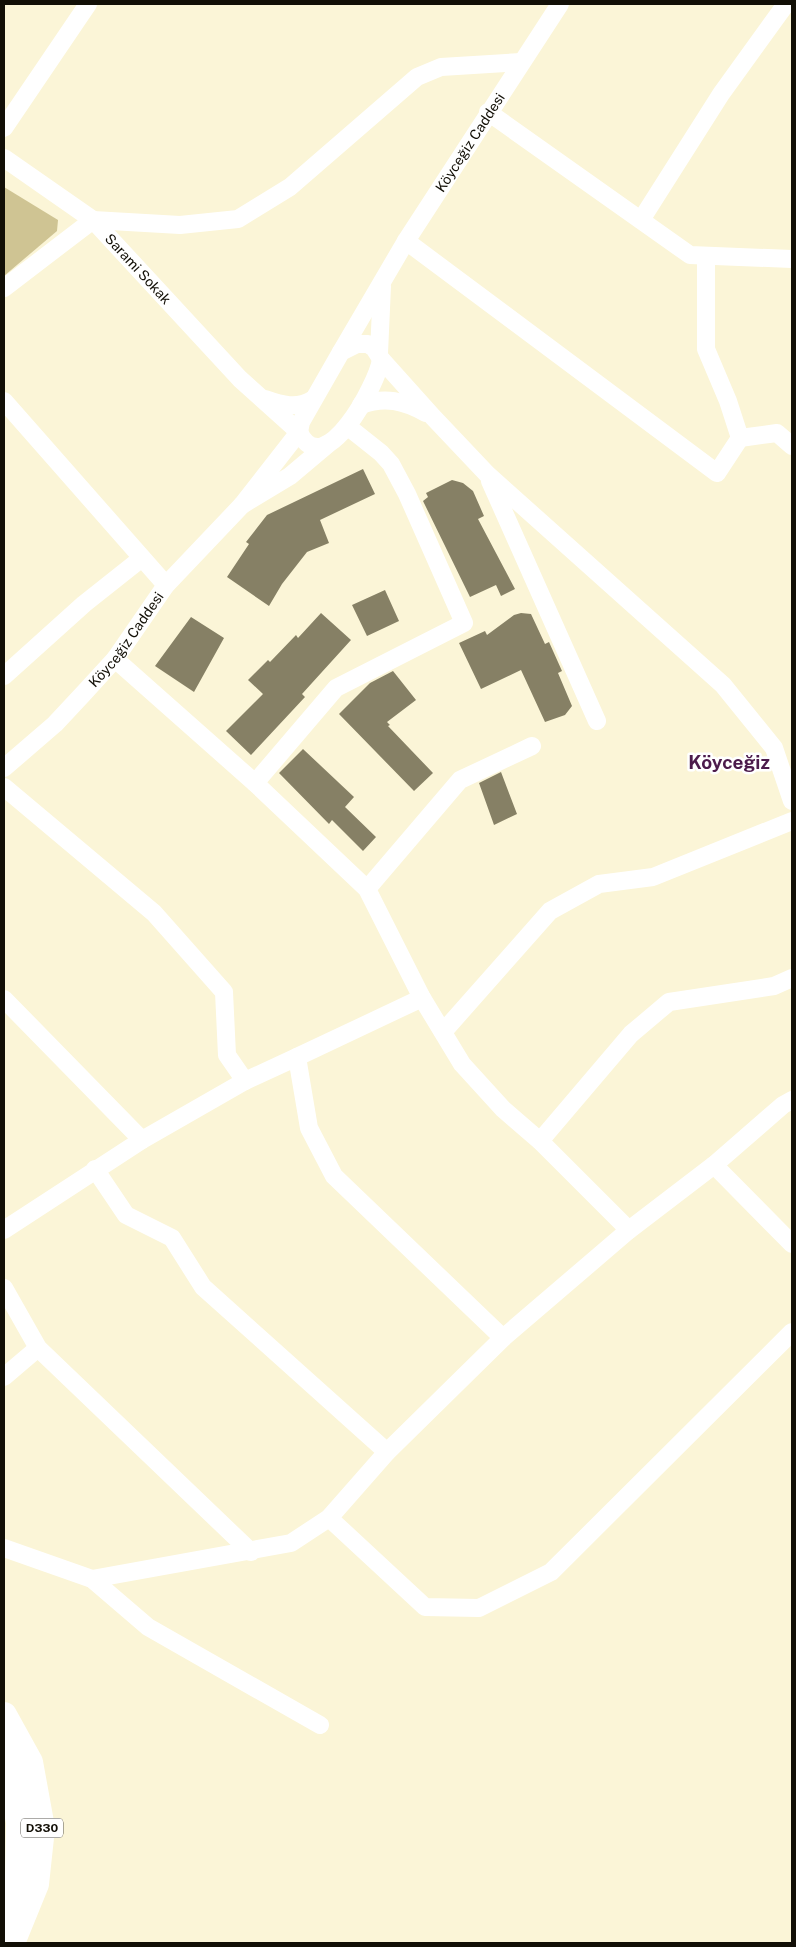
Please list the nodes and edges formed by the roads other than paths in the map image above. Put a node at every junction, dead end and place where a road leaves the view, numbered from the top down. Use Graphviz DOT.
graph roads {
  1 [pos="88,4"];
  2 [pos="560,4"];
  3 [pos="786,4"];
  4 [pos="521,62"];
  5 [pos="488,112"];
  6 [pos="4,128"];
  7 [pos="4,158"];
  8 [pos="93,220"];
  9 [pos="641,220"];
  10 [pos="406,241"];
  11 [pos="706,257"];
  12 [pos="792,259"];
  13 [pos="382,283"];
  14 [pos="4,288"];
  15 [pos="341,352"];
  16 [pos="380,356"];
  17 [pos="258,397"];
  18 [pos="312,400"];
  19 [pos="4,401"];
  20 [pos="361,405"];
  21 [pos="433,417"];
  22 [pos="347,426"];
  23 [pos="299,432"];
  24 [pos="740,438"];
  25 [pos="329,443"];
  26 [pos="792,446"];
  27 [pos="487,474"];
  28 [pos="242,505"];
  29 [pos="142,558"];
  30 [pos="166,585"];
  31 [pos="115,659"];
  32 [pos="4,676"];
  33 [pos="597,721"];
  34 [pos="532,746"];
  35 [pos="4,768"];
  36 [pos="255,783"];
  37 [pos="4,787"];
  38 [pos="792,801"];
  39 [pos="792,821"];
  40 [pos="366,889"];
  41 [pos="792,978"];
  42 [pos="422,998"];
  43 [pos="4,999"];
  44 [pos="443,1032"];
  45 [pos="297,1057"];
  46 [pos="245,1081"];
  47 [pos="792,1100"];
  48 [pos="142,1140"];
  49 [pos="540,1141"];
  50 [pos="714,1165"];
  51 [pos="95,1169"];
  52 [pos="4,1230"];
  53 [pos="629,1230"];
  54 [pos="792,1244"];
  55 [pos="4,1288"];
  56 [pos="792,1332"];
  57 [pos="504,1338"];
  58 [pos="38,1348"];
  59 [pos="4,1377"];
  60 [pos="387,1452"];
  61 [pos="329,1518"];
  62 [pos="4,1548"];
  63 [pos="251,1552"];
  64 [pos="92,1579"];
  65 [pos="4,1715"];
  66 [pos="320,1725"];
  67 [pos="4,1754"];
  68 [pos="4,1915"];
  69 [pos="12,1943"];
  1 -- 6 [label="street"];
  2 -- 4 [label="street, Köyceğiz Caddesi"];
  3 -- 9 [label="street"];
  4 -- 5 [label="street, Köyceğiz Caddesi"];
  4 -- 8 [label="street"];
  5 -- 9 [label="street"];
  5 -- 10 [label="street, Köyceğiz Caddesi"];
  7 -- 8 [label="street, Sarami Sokak"];
  8 -- 14 [label="street"];
  8 -- 17 [label="street, Sarami Sokak"];
  9 -- 11 [label="street"];
  10 -- 13 [label="street, Köyceğiz Caddesi"];
  10 -- 24 [label="street"];
  11 -- 12 [label="street"];
  11 -- 24 [label="street"];
  13 -- 15 [label="street, Köyceğiz Caddesi"];
  13 -- 16 [label="street, Köyceğiz Caddesi"];
  15 -- 16 [label="street"];
  15 -- 18 [label="street, Köyceğiz Caddesi"];
  16 -- 20 [label="street, Köyceğiz Caddesi"];
  16 -- 21 [label="street"];
  17 -- 18 [label="street"];
  17 -- 23 [label="street, Sarami Sokak"];
  18 -- 23 [label="street, Köyceğiz Caddesi"];
  19 -- 29 [label="street"];
  20 -- 21 [label="street"];
  20 -- 22 [label="street, Köyceğiz Caddesi"];
  21 -- 27 [label="street"];
  22 -- 25 [label="street, Köyceğiz Caddesi"];
  22 -- 36 [label="street"];
  23 -- 25 [label="street, Sarami Sokak"];
  23 -- 28 [label="street, Köyceğiz Caddesi"];
  24 -- 26 [label="street"];
  25 -- 28 [label="street, Köyceğiz Caddesi"];
  27 -- 33 [label="street"];
  27 -- 38 [label="street"];
  28 -- 30 [label="street, Köyceğiz Caddesi"];
  29 -- 30 [label="street"];
  29 -- 32 [label="street"];
  30 -- 31 [label="street, Köyceğiz Caddesi"];
  31 -- 35 [label="street, Köyceğiz Caddesi"];
  31 -- 36 [label="street"];
  34 -- 40 [label="street"];
  36 -- 40 [label="street"];
  37 -- 46 [label="street"];
  39 -- 44 [label="street"];
  40 -- 42 [label="street"];
  41 -- 49 [label="street"];
  42 -- 44 [label="street"];
  42 -- 45 [label="street"];
  43 -- 48 [label="street"];
  44 -- 49 [label="street"];
  45 -- 46 [label="street"];
  45 -- 57 [label="street"];
  46 -- 48 [label="street"];
  47 -- 50 [label="street"];
  48 -- 51 [label="street"];
  49 -- 53 [label="street"];
  50 -- 53 [label="street"];
  50 -- 54 [label="street"];
  51 -- 52 [label="street"];
  51 -- 60 [label="street"];
  53 -- 57 [label="street"];
  55 -- 58 [label="street"];
  56 -- 61 [label="street"];
  57 -- 60 [label="street"];
  58 -- 59 [label="street"];
  58 -- 63 [label="street"];
  60 -- 61 [label="street"];
  61 -- 63 [label="street"];
  62 -- 64 [label="street"];
  63 -- 64 [label="street"];
  64 -- 66 [label="street"];
  65 -- 69 [label="highway, D330"];
  67 -- 68 [label="highway, D330"];
}
